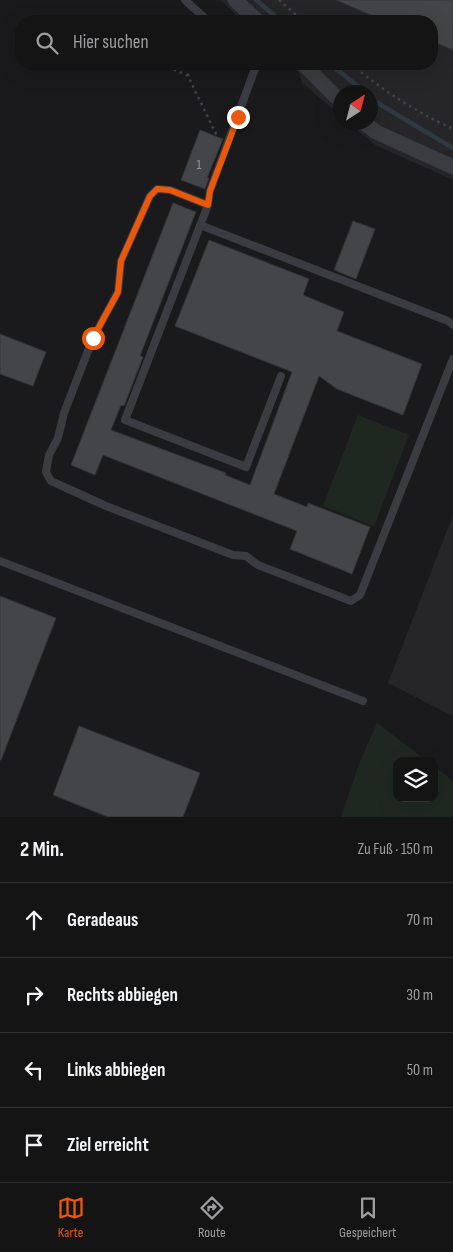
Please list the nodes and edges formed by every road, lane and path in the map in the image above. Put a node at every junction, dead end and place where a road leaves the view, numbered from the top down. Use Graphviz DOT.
graph roads {
  1 [pos="185,0"];
  2 [pos="235,0"];
  3 [pos="279,0"];
  4 [pos="201,15"];
  5 [pos="251,15"];
  6 [pos="296,15"];
  7 [pos="175,70"];
  8 [pos="188,70"];
  9 [pos="254,70"];
  10 [pos="309,70"];
  11 [pos="358,70"];
  12 [pos="188,76"];
  13 [pos="333,94"];
  14 [pos="453,129"];
  15 [pos="373,130"];
  16 [pos="217,136"];
  17 [pos="453,167"];
  18 [pos="208,205"];
  19 [pos="200,225"];
  20 [pos="453,325"];
  21 [pos="453,358"];
  22 [pos="281,376"];
  23 [pos="0,561"];
  24 [pos="363,701"];
  1 -- 4 [label="lane"];
  2 -- 5 [label="street"];
  3 -- 6 [label="path"];
  7 -- 12 [label="path"];
  8 -- 12 [label="path"];
  9 -- 18 [label="lane"];
  10 -- 13 [label="street"];
  11 -- 14 [label="path"];
  12 -- 16 [label="path"];
  15 -- 17 [label="street"];
  18 -- 19 [label="lane"];
  18 -- 21 [label="lane"];
  19 -- 20 [label="lane"];
  19 -- 22 [label="lane"];
  23 -- 24 [label="lane"];
}
